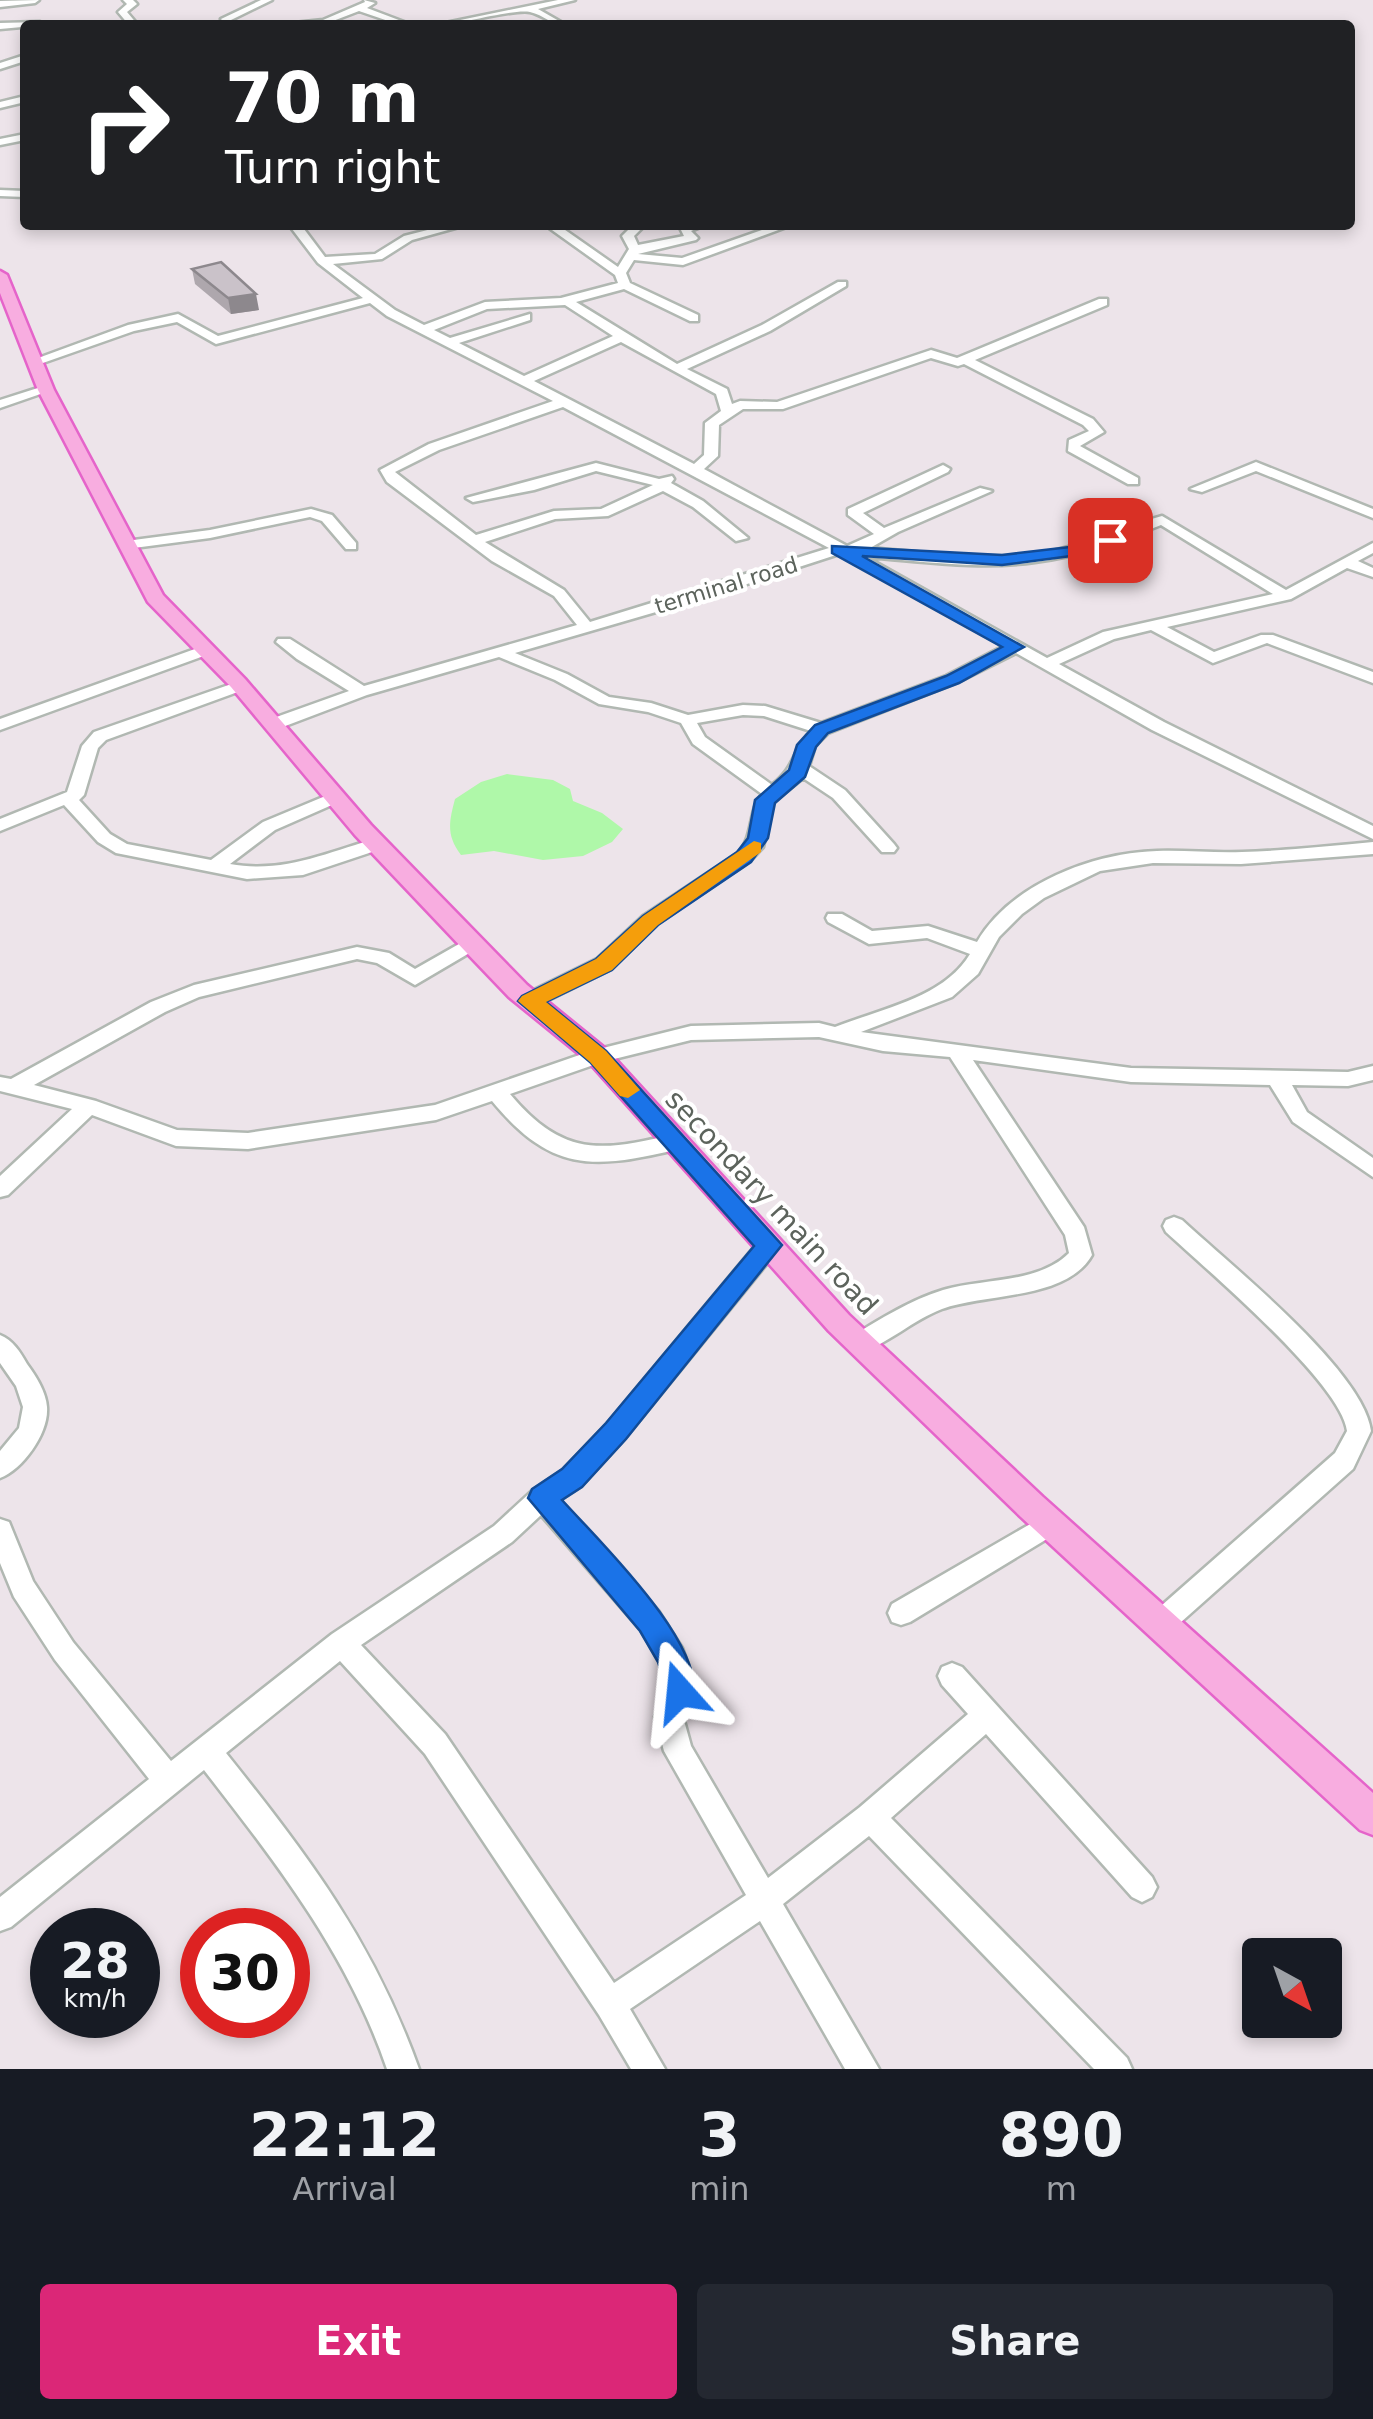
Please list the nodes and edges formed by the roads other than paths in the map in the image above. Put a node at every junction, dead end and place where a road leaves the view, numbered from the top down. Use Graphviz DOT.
graph roads {
  1 [pos="35,0"];
  2 [pos="127,0"];
  3 [pos="268,0"];
  4 [pos="571,0"];
  5 [pos="543,2"];
  6 [pos="0,4"];
  7 [pos="365,4"];
  8 [pos="529,8"];
  9 [pos="129,20"];
  10 [pos="226,20"];
  11 [pos="337,20"];
  12 [pos="398,20"];
  13 [pos="466,20"];
  14 [pos="552,20"];
  15 [pos="299,230"];
  16 [pos="440,230"];
  17 [pos="558,230"];
  18 [pos="631,230"];
  19 [pos="684,230"];
  20 [pos="772,230"];
  21 [pos="634,253"];
  22 [pos="322,261"];
  23 [pos="0,275"];
  24 [pos="622,279"];
  25 [pos="842,284"];
  26 [pos="371,299"];
  27 [pos="566,300"];
  28 [pos="1103,302"];
  29 [pos="6,305"];
  30 [pos="526,318"];
  31 [pos="694,318"];
  32 [pos="422,330"];
  33 [pos="622,337"];
  34 [pos="448,343"];
  35 [pos="964,359"];
  36 [pos="36,360"];
  37 [pos="677,370"];
  38 [pos="524,382"];
  39 [pos="46,390"];
  40 [pos="561,402"];
  41 [pos="0,404"];
  42 [pos="728,410"];
  43 [pos="691,468"];
  44 [pos="943,469"];
  45 [pos="1132,481"];
  46 [pos="660,483"];
  47 [pos="1197,489"];
  48 [pos="985,492"];
  49 [pos="473,498"];
  50 [pos="1373,514"];
  51 [pos="883,534"];
  52 [pos="741,538"];
  53 [pos="473,541"];
  54 [pos="126,545"];
  55 [pos="352,546"];
  56 [pos="1373,548"];
  57 [pos="838,550"];
  58 [pos="856,550"];
  59 [pos="1347,562"];
  60 [pos="1373,573"];
  61 [pos="1286,596"];
  62 [pos="1154,626"];
  63 [pos="586,627"];
  64 [pos="284,642"];
  65 [pos="1015,647"];
  66 [pos="206,650"];
  67 [pos="500,652"];
  68 [pos="1046,664"];
  69 [pos="1373,678"];
  70 [pos="240,686"];
  71 [pos="361,692"];
  72 [pos="687,720"];
  73 [pos="0,724"];
  74 [pos="274,724"];
  75 [pos="822,729"];
  76 [pos="801,768"];
  77 [pos="772,793"];
  78 [pos="335,797"];
  79 [pos="69,800"];
  80 [pos="0,825"];
  81 [pos="1373,833"];
  82 [pos="378,844"];
  83 [pos="888,848"];
  84 [pos="1373,848"];
  85 [pos="216,865"];
  86 [pos="836,918"];
  87 [pos="473,946"];
  88 [pos="982,951"];
  89 [pos="530,1001"];
  90 [pos="836,1034"];
  91 [pos="956,1050"];
  92 [pos="598,1056"];
  93 [pos="1373,1073"];
  94 [pos="1276,1078"];
  95 [pos="8,1085"];
  96 [pos="496,1092"];
  97 [pos="89,1106"];
  98 [pos="675,1142"];
  99 [pos="1373,1169"];
  100 [pos="0,1188"];
  101 [pos="1174,1226"];
  102 [pos="769,1245"];
  103 [pos="860,1343"];
  104 [pos="0,1345"];
  105 [pos="1365,1441"];
  106 [pos="0,1467"];
  107 [pos="542,1498"];
  108 [pos="1051,1523"];
  109 [pos="0,1530"];
  110 [pos="901,1613"];
  111 [pos="1162,1622"];
  112 [pos="341,1643"];
  113 [pos="952,1676"];
  114 [pos="988,1714"];
  115 [pos="207,1751"];
  116 [pos="169,1781"];
  117 [pos="870,1816"];
  118 [pos="1373,1817"];
  119 [pos="1142,1887"];
  120 [pos="763,1901"];
  121 [pos="0,1916"];
  122 [pos="610,2004"];
  123 [pos="403,2069"];
  124 [pos="649,2069"];
  125 [pos="863,2069"];
  126 [pos="1116,2069"];
  1 -- 6 [label="street"];
  2 -- 9 [label="street"];
  3 -- 10 [label="street"];
  4 -- 5 [label="street"];
  5 -- 8 [label="street"];
  7 -- 11 [label="street"];
  7 -- 12 [label="street"];
  8 -- 13 [label="street"];
  8 -- 14 [label="street"];
  15 -- 22 [label="street"];
  16 -- 22 [label="street"];
  17 -- 24 [label="street"];
  18 -- 21 [label="street"];
  19 -- 21 [label="street"];
  20 -- 21 [label="street"];
  21 -- 24 [label="street"];
  22 -- 26 [label="street"];
  23 -- 29 [label="main road, secondary main road"];
  24 -- 27 [label="street"];
  24 -- 31 [label="street"];
  25 -- 37 [label="street"];
  26 -- 32 [label="street"];
  26 -- 36 [label="street"];
  27 -- 32 [label="street"];
  27 -- 33 [label="street"];
  28 -- 35 [label="street"];
  29 -- 36 [label="main road, secondary main road"];
  30 -- 34 [label="street"];
  32 -- 34 [label="street"];
  33 -- 37 [label="street"];
  33 -- 38 [label="street"];
  34 -- 38 [label="street"];
  35 -- 42 [label="street"];
  35 -- 45 [label="street"];
  36 -- 39 [label="main road, secondary main road"];
  37 -- 42 [label="street"];
  38 -- 40 [label="street"];
  39 -- 41 [label="street"];
  39 -- 54 [label="main road, secondary main road"];
  40 -- 43 [label="street"];
  40 -- 53 [label="street"];
  42 -- 43 [label="street"];
  43 -- 46 [label="street"];
  43 -- 57 [label="street"];
  44 -- 51 [label="street"];
  46 -- 49 [label="street"];
  46 -- 52 [label="street"];
  46 -- 53 [label="street"];
  47 -- 50 [label="street"];
  48 -- 51 [label="street"];
  51 -- 58 [label="street"];
  53 -- 63 [label="street"];
  54 -- 55 [label="street"];
  54 -- 66 [label="main road, secondary main road"];
  56 -- 59 [label="street"];
  57 -- 58 [label="street, terminal road"];
  57 -- 63 [label="street, terminal road"];
  57 -- 65 [label="street"];
  58 -- 61 [label="street, terminal road"];
  59 -- 60 [label="street"];
  59 -- 61 [label="street"];
  61 -- 62 [label="street"];
  62 -- 68 [label="street"];
  62 -- 69 [label="street"];
  63 -- 67 [label="street, terminal road"];
  64 -- 71 [label="street"];
  65 -- 68 [label="street"];
  65 -- 75 [label="street"];
  66 -- 70 [label="main road, secondary main road"];
  66 -- 73 [label="street"];
  67 -- 71 [label="street, terminal road"];
  67 -- 72 [label="street"];
  68 -- 81 [label="street"];
  70 -- 74 [label="main road, secondary main road"];
  70 -- 79 [label="street"];
  71 -- 74 [label="street, terminal road"];
  72 -- 75 [label="street"];
  72 -- 77 [label="street"];
  74 -- 78 [label="main road, secondary main road"];
  75 -- 76 [label="street"];
  76 -- 77 [label="street"];
  76 -- 83 [label="street"];
  77 -- 89 [label="street"];
  78 -- 82 [label="main road, secondary main road"];
  78 -- 85 [label="street"];
  79 -- 80 [label="street"];
  79 -- 85 [label="street"];
  82 -- 85 [label="street"];
  82 -- 87 [label="main road, secondary main road"];
  84 -- 88 [label="street"];
  86 -- 88 [label="street"];
  87 -- 89 [label="main road, secondary main road"];
  87 -- 95 [label="street"];
  88 -- 90 [label="street"];
  89 -- 92 [label="main road, secondary main road"];
  90 -- 91 [label="street"];
  90 -- 92 [label="street"];
  91 -- 94 [label="street"];
  91 -- 103 [label="street"];
  92 -- 96 [label="street"];
  92 -- 98 [label="main road, secondary main road"];
  93 -- 94 [label="street"];
  94 -- 99 [label="street"];
  95 -- 97 [label="street"];
  96 -- 97 [label="street"];
  96 -- 98 [label="street"];
  97 -- 100 [label="street"];
  98 -- 102 [label="main road, secondary main road"];
  101 -- 105 [label="street"];
  102 -- 103 [label="main road, secondary main road"];
  102 -- 107 [label="street"];
  103 -- 108 [label="main road, secondary main road"];
  104 -- 106 [label="street"];
  105 -- 111 [label="street"];
  107 -- 112 [label="street"];
  107 -- 120 [label="street"];
  108 -- 110 [label="street"];
  108 -- 111 [label="main road, secondary main road"];
  109 -- 116 [label="street"];
  111 -- 118 [label="main road, secondary main road"];
  112 -- 115 [label="street"];
  112 -- 122 [label="street"];
  113 -- 114 [label="street"];
  114 -- 117 [label="street"];
  114 -- 119 [label="street"];
  115 -- 116 [label="street"];
  115 -- 123 [label="street"];
  116 -- 121 [label="street"];
  117 -- 120 [label="street"];
  117 -- 126 [label="street"];
  120 -- 122 [label="street"];
  120 -- 125 [label="street"];
  122 -- 124 [label="street"];
}
